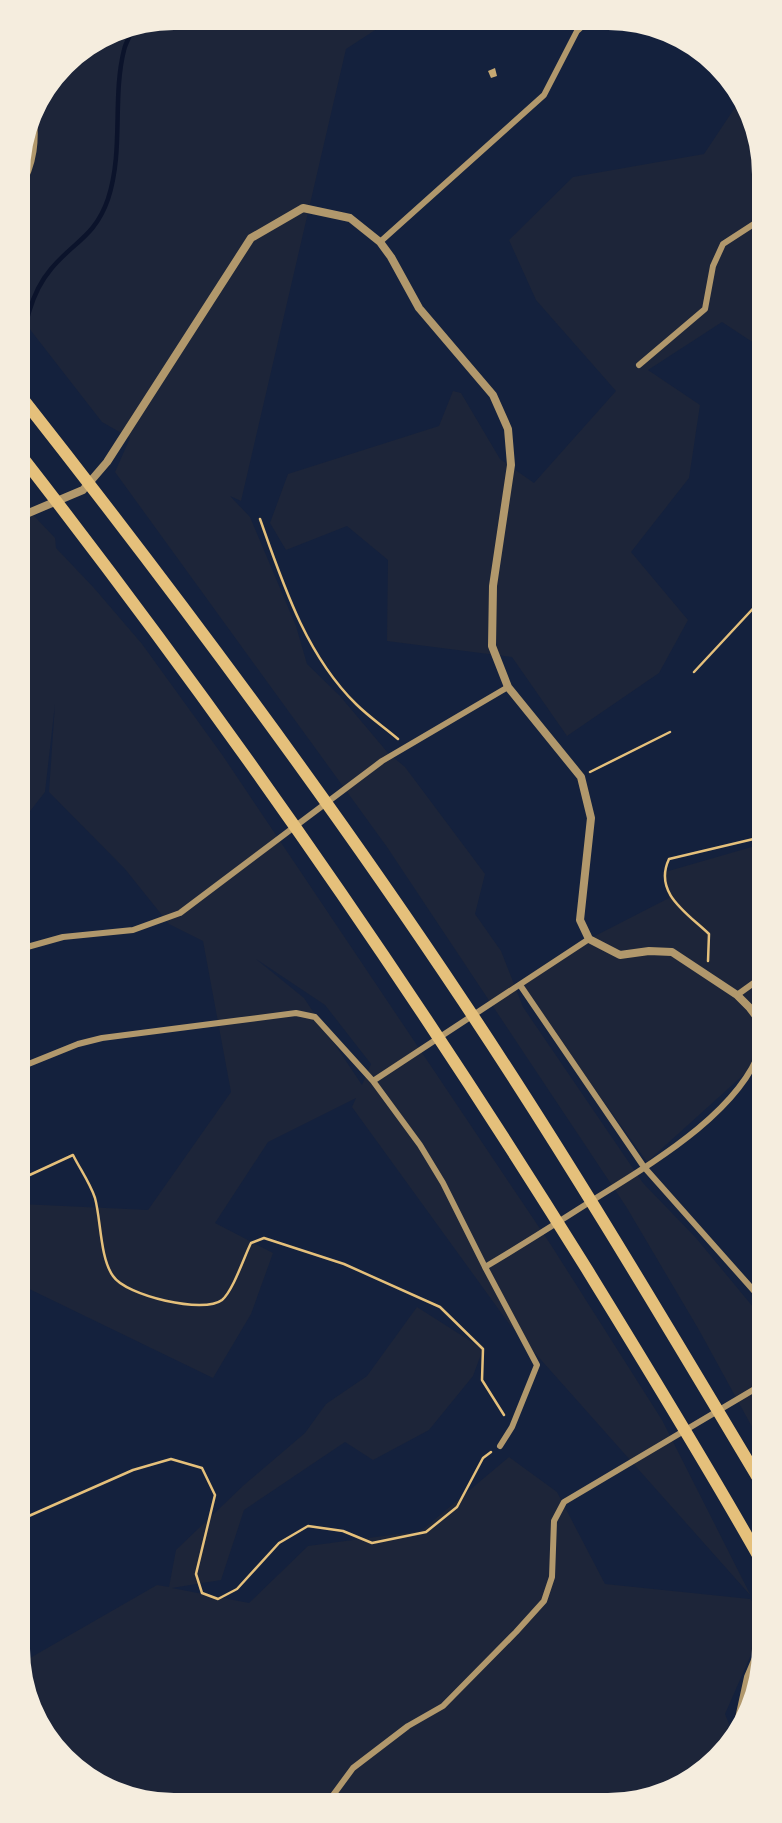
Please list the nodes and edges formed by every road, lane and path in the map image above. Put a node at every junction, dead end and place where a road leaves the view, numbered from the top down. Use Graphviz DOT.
graph roads {
  1 [pos="577,30"];
  2 [pos="36,134"];
  3 [pos="30,167"];
  4 [pos="752,225"];
  5 [pos="380,242"];
  6 [pos="639,365"];
  7 [pos="30,408"];
  8 [pos="30,467"];
  9 [pos="30,512"];
  10 [pos="260,519"];
  11 [pos="752,610"];
  12 [pos="694,672"];
  13 [pos="508,687"];
  14 [pos="670,732"];
  15 [pos="405,746"];
  16 [pos="580,777"];
  17 [pos="752,839"];
  18 [pos="589,939"];
  19 [pos="30,946"];
  20 [pos="707,974"];
  21 [pos="752,984"];
  22 [pos="520,985"];
  23 [pos="737,995"];
  24 [pos="752,1010"];
  25 [pos="30,1064"];
  26 [pos="752,1069"];
  27 [pos="373,1081"];
  28 [pos="644,1167"];
  29 [pos="30,1175"];
  30 [pos="485,1267"];
  31 [pos="752,1289"];
  32 [pos="752,1390"];
  33 [pos="512,1427"];
  34 [pos="500,1446"];
  35 [pos="752,1468"];
  36 [pos="30,1515"];
  37 [pos="752,1545"];
  38 [pos="750,1672"];
  39 [pos="744,1695"];
  40 [pos="335,1793"];
  1 -- 5 [label="street"];
  2 -- 3 [label="street"];
  4 -- 6 [label="street"];
  5 -- 9 [label="street"];
  5 -- 13 [label="street"];
  7 -- 35 [label="highway"];
  8 -- 37 [label="highway"];
  10 -- 15 [label="path"];
  11 -- 12 [label="path"];
  13 -- 15 [label="street"];
  13 -- 16 [label="street"];
  14 -- 16 [label="path"];
  15 -- 19 [label="street"];
  16 -- 18 [label="street"];
  17 -- 20 [label="path"];
  18 -- 20 [label="street"];
  18 -- 22 [label="street"];
  20 -- 23 [label="street"];
  21 -- 23 [label="street"];
  22 -- 27 [label="street"];
  22 -- 28 [label="street"];
  23 -- 24 [label="street"];
  25 -- 27 [label="street"];
  26 -- 28 [label="street"];
  27 -- 30 [label="street"];
  28 -- 30 [label="street"];
  28 -- 31 [label="street"];
  29 -- 33 [label="path"];
  30 -- 33 [label="street"];
  32 -- 40 [label="street"];
  33 -- 34 [label="street"];
  34 -- 36 [label="path"];
  38 -- 39 [label="street"];
}
